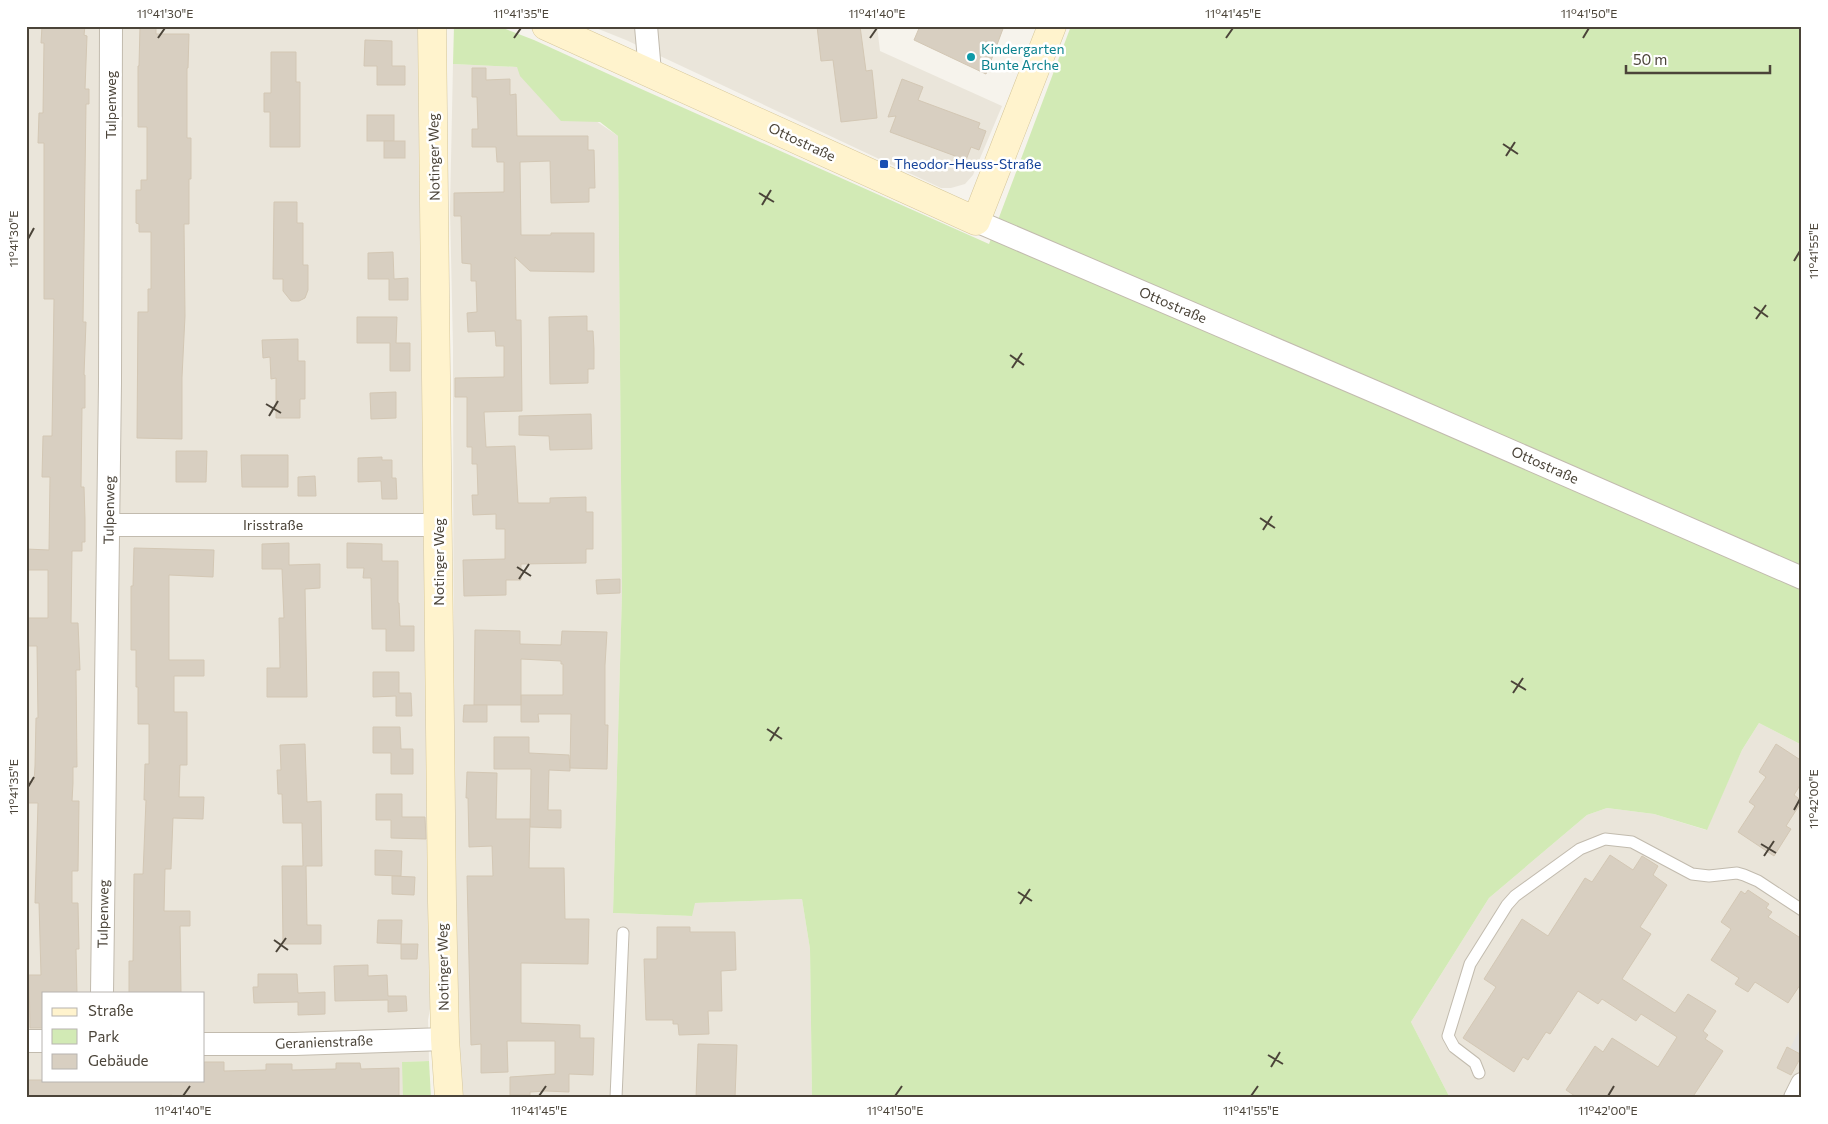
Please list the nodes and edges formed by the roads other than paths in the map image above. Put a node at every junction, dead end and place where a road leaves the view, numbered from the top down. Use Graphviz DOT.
graph roads {
  1 [pos="111,26"];
  2 [pos="432,26"];
  3 [pos="546,26"];
  4 [pos="646,26"];
  5 [pos="1052,26"];
  6 [pos="650,72"];
  7 [pos="976,220"];
  8 [pos="109,525"];
  9 [pos="438,525"];
  10 [pos="1802,578"];
  11 [pos="1802,910"];
  12 [pos="623,933"];
  13 [pos="102,992"];
  14 [pos="444,1038"];
  15 [pos="26,1041"];
  16 [pos="42,1042"];
  17 [pos="205,1044"];
  18 [pos="1479,1073"];
  19 [pos="1802,1084"];
  20 [pos="449,1098"];
  21 [pos="616,1098"];
  22 [pos="1795,1098"];
  1 -- 8 [label="street, Tulpenweg"];
  2 -- 9 [label="street, Notinger Weg"];
  3 -- 6 [label="street, Ottostraße"];
  4 -- 6 [label="street"];
  5 -- 7 [label="street"];
  6 -- 7 [label="street, Ottostraße"];
  7 -- 10 [label="street, Ottostraße"];
  8 -- 9 [label="street, Irisstraße"];
  8 -- 13 [label="street, Tulpenweg"];
  9 -- 14 [label="street, Notinger Weg"];
  11 -- 18 [label="lane"];
  12 -- 21 [label="lane"];
  14 -- 17 [label="street, Geranienstraße"];
  14 -- 20 [label="street, Notinger Weg"];
  15 -- 16 [label="street"];
  19 -- 22 [label="street"];
}
